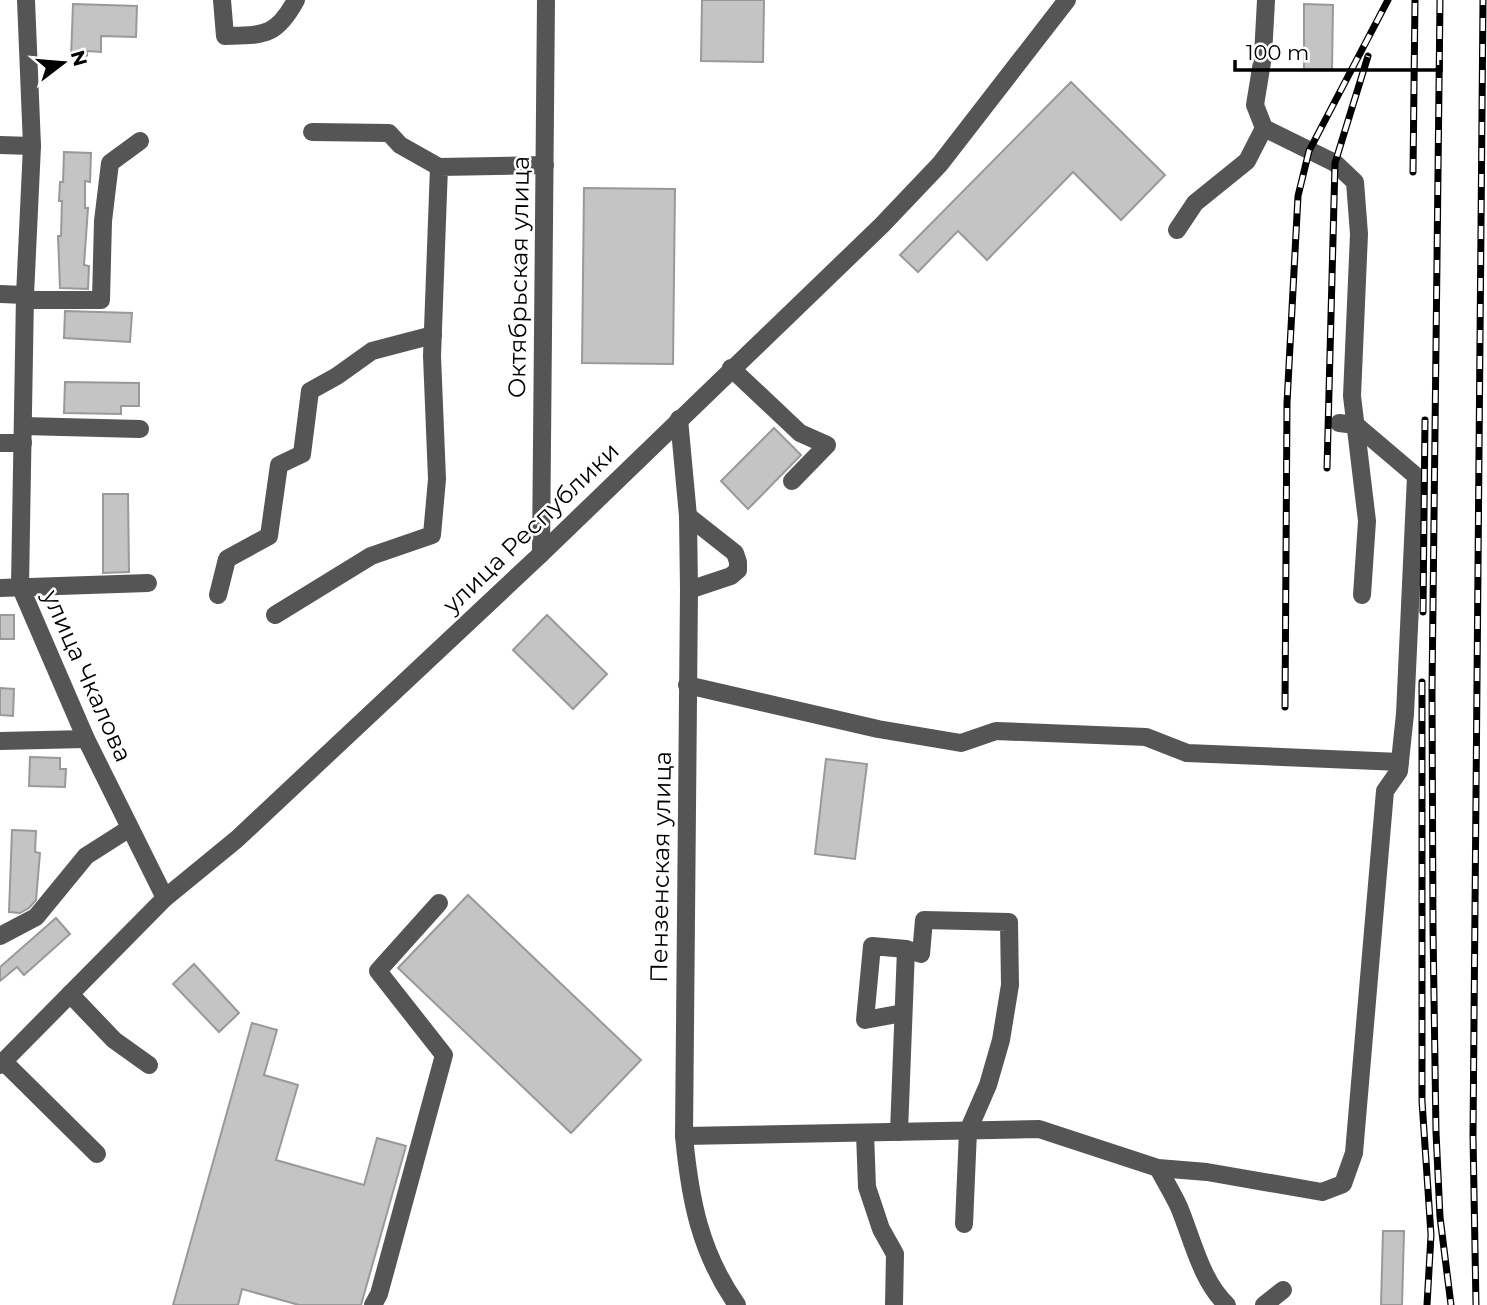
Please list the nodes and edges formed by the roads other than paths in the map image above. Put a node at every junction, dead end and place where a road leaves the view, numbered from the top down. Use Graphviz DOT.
graph roads {
  1 [pos="26,0"];
  2 [pos="222,0"];
  3 [pos="296,0"];
  4 [pos="546,0"];
  5 [pos="1067,0"];
  6 [pos="1266,0"];
  7 [pos="1264,128"];
  8 [pos="312,132"];
  9 [pos="140,141"];
  10 [pos="0,145"];
  11 [pos="32,146"];
  12 [pos="545,165"];
  13 [pos="439,167"];
  14 [pos="1177,230"];
  15 [pos="0,294"];
  16 [pos="25,298"];
  17 [pos="433,335"];
  18 [pos="732,368"];
  19 [pos="679,419"];
  20 [pos="1347,424"];
  21 [pos="140,429"];
  22 [pos="23,435"];
  23 [pos="0,443"];
  24 [pos="792,481"];
  25 [pos="688,516"];
  26 [pos="541,554"];
  27 [pos="149,583"];
  28 [pos="20,586"];
  29 [pos="0,587"];
  30 [pos="689,590"];
  31 [pos="1362,595"];
  32 [pos="218,596"];
  33 [pos="275,615"];
  34 [pos="687,685"];
  35 [pos="86,739"];
  36 [pos="0,741"];
  37 [pos="1400,762"];
  38 [pos="130,828"];
  39 [pos="165,898"];
  40 [pos="439,903"];
  41 [pos="0,936"];
  42 [pos="906,949"];
  43 [pos="70,994"];
  44 [pos="903,1013"];
  45 [pos="2,1063"];
  46 [pos="149,1065"];
  47 [pos="968,1131"];
  48 [pos="899,1132"];
  49 [pos="865,1133"];
  50 [pos="684,1136"];
  51 [pos="97,1154"];
  52 [pos="1158,1168"];
  53 [pos="964,1224"];
  54 [pos="1283,1290"];
  55 [pos="373,1305"];
  56 [pos="737,1305"];
  57 [pos="894,1305"];
  58 [pos="1227,1305"];
  59 [pos="1264,1305"];
  1 -- 11 [label="street, улица Чкалова"];
  2 -- 3 [label="street"];
  4 -- 12 [label="street, Октябрьская улица"];
  5 -- 18 [label="street, улица Республики"];
  6 -- 7 [label="street"];
  7 -- 14 [label="street"];
  7 -- 20 [label="street"];
  8 -- 13 [label="street"];
  9 -- 16 [label="street"];
  10 -- 11 [label="street"];
  11 -- 16 [label="street, улица Чкалова"];
  12 -- 13 [label="street"];
  12 -- 26 [label="street, Октябрьская улица"];
  13 -- 17 [label="street"];
  15 -- 16 [label="street"];
  16 -- 22 [label="street, улица Чкалова"];
  17 -- 32 [label="street"];
  17 -- 33 [label="street"];
  18 -- 19 [label="street, улица Республики"];
  18 -- 24 [label="street"];
  19 -- 25 [label="street, Пензенская улица"];
  19 -- 26 [label="street, улица Республики"];
  20 -- 31 [label="street"];
  20 -- 37 [label="street"];
  21 -- 22 [label="street"];
  22 -- 23 [label="street"];
  22 -- 28 [label="street, улица Чкалова"];
  25 -- 30 [label="street, Пензенская улица"];
  25 -- 30 [label="street"];
  26 -- 39 [label="street, улица Республики"];
  27 -- 28 [label="street"];
  28 -- 29 [label="street"];
  28 -- 35 [label="street, улица Чкалова"];
  30 -- 34 [label="street, Пензенская улица"];
  34 -- 37 [label="street"];
  34 -- 50 [label="street, Пензенская улица"];
  35 -- 36 [label="street"];
  35 -- 38 [label="street, улица Чкалова"];
  37 -- 52 [label="street"];
  38 -- 39 [label="street, улица Чкалова"];
  38 -- 41 [label="street"];
  39 -- 43 [label="street, улица Республики"];
  40 -- 55 [label="street"];
  42 -- 44 [label="street"];
  42 -- 44 [label="street"];
  42 -- 47 [label="street"];
  43 -- 45 [label="street, улица Республики"];
  43 -- 46 [label="street"];
  44 -- 48 [label="street"];
  45 -- 51 [label="street"];
  47 -- 48 [label="street"];
  47 -- 52 [label="street"];
  47 -- 53 [label="street"];
  48 -- 49 [label="street"];
  49 -- 50 [label="street"];
  49 -- 57 [label="street"];
  50 -- 56 [label="street, Пензенская улица"];
  52 -- 58 [label="street"];
  54 -- 59 [label="street"];
}
